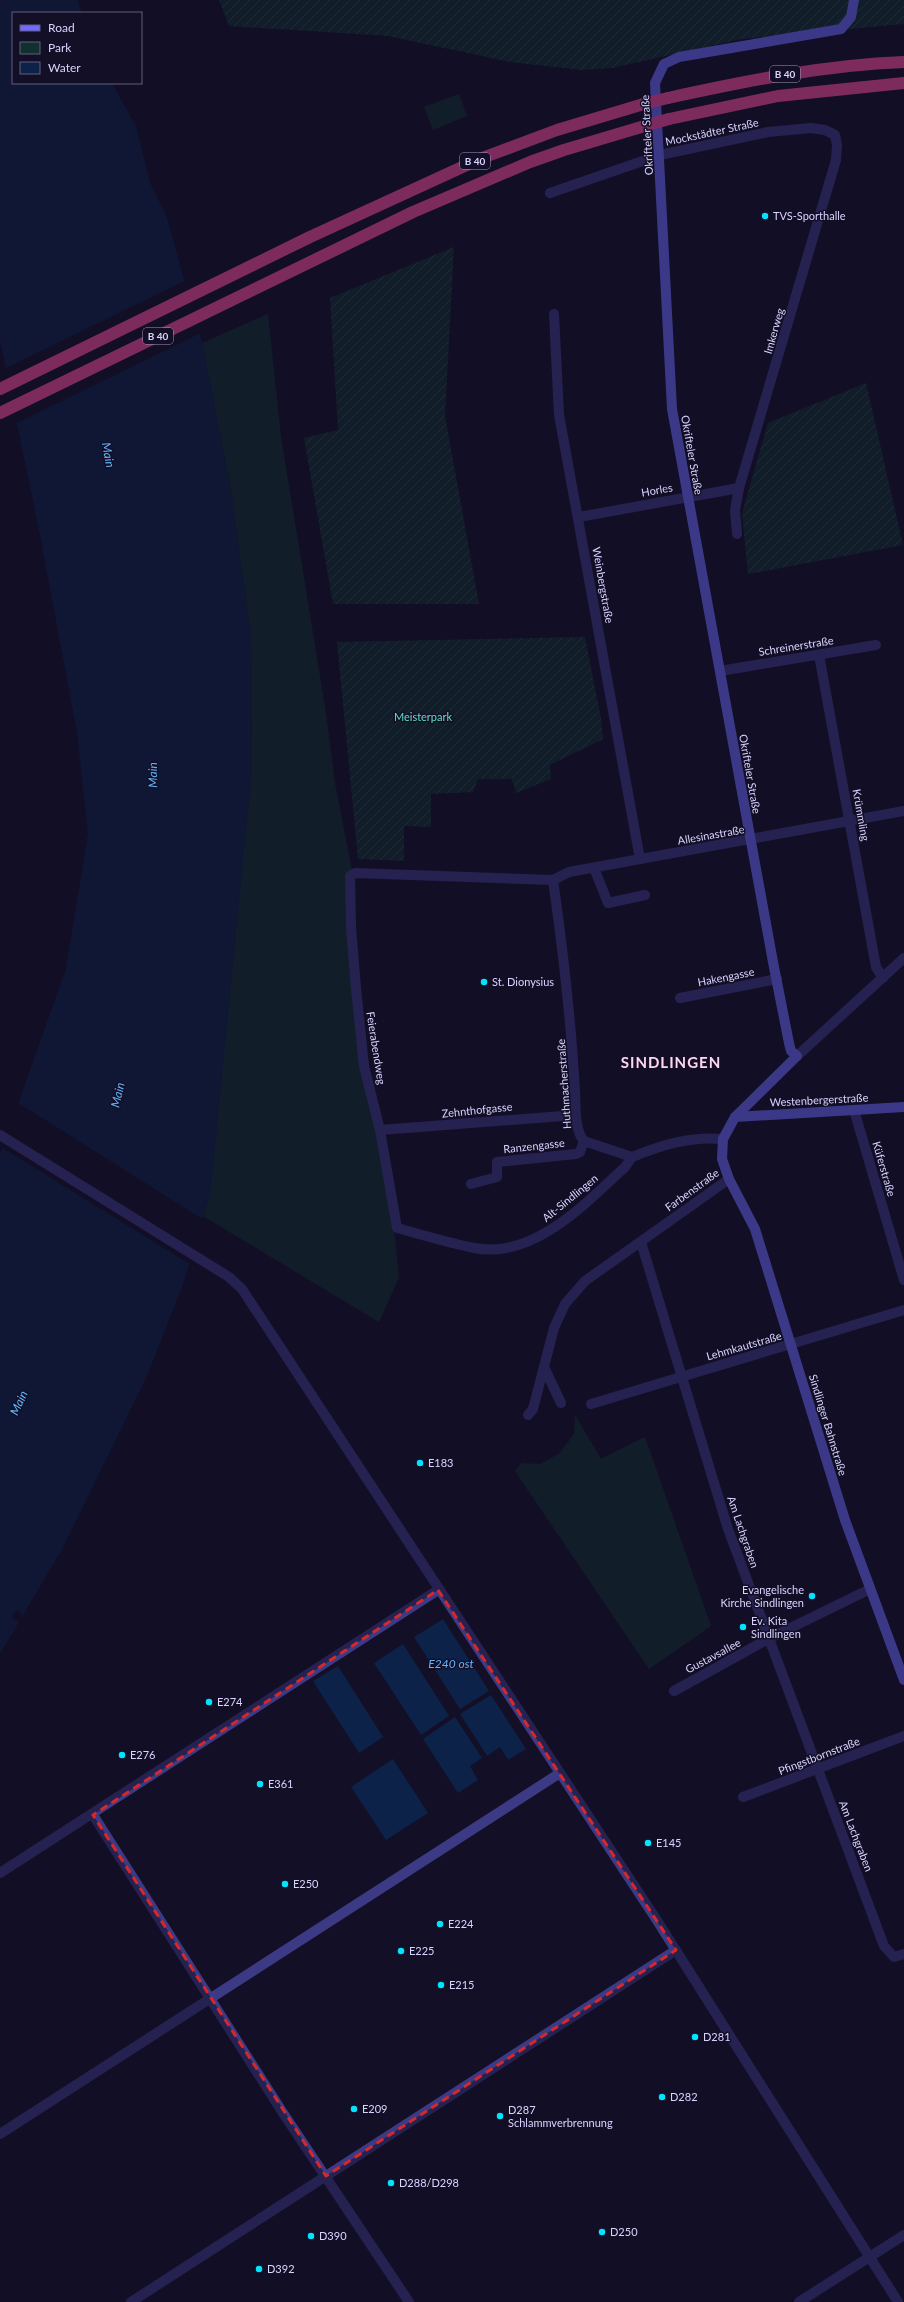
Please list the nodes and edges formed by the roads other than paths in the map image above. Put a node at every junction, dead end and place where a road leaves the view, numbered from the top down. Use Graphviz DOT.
graph roads {
  1 [pos="854,0"];
  2 [pos="904,62"];
  3 [pos="904,83"];
  4 [pos="835,135"];
  5 [pos="660,155"];
  6 [pos="550,193"];
  7 [pos="554,314"];
  8 [pos="0,389"];
  9 [pos="0,413"];
  10 [pos="740,488"];
  11 [pos="688,497"];
  12 [pos="579,517"];
  13 [pos="737,534"];
  14 [pos="876,645"];
  15 [pos="819,655"];
  16 [pos="720,671"];
  17 [pos="904,811"];
  18 [pos="850,821"];
  19 [pos="750,840"];
  20 [pos="640,859"];
  21 [pos="594,868"];
  22 [pos="355,873"];
  23 [pos="553,880"];
  24 [pos="645,895"];
  25 [pos="904,958"];
  26 [pos="883,978"];
  27 [pos="777,979"];
  28 [pos="680,998"];
  29 [pos="797,1056"];
  30 [pos="904,1107"];
  31 [pos="854,1110"];
  32 [pos="576,1115"];
  33 [pos="735,1117"];
  34 [pos="380,1130"];
  35 [pos="0,1135"];
  36 [pos="723,1139"];
  37 [pos="584,1141"];
  38 [pos="632,1157"];
  39 [pos="729,1179"];
  40 [pos="471,1184"];
  41 [pos="397,1228"];
  42 [pos="641,1242"];
  43 [pos="904,1280"];
  44 [pos="904,1310"];
  45 [pos="791,1345"];
  46 [pos="544,1367"];
  47 [pos="682,1377"];
  48 [pos="561,1403"];
  49 [pos="591,1404"];
  50 [pos="528,1415"];
  51 [pos="870,1589"];
  52 [pos="438,1590"];
  53 [pos="768,1640"];
  54 [pos="904,1680"];
  55 [pos="674,1691"];
  56 [pos="904,1736"];
  57 [pos="818,1769"];
  58 [pos="560,1773"];
  59 [pos="743,1797"];
  60 [pos="93,1815"];
  61 [pos="0,1873"];
  62 [pos="676,1950"];
  63 [pos="899,1955"];
  64 [pos="211,1998"];
  65 [pos="0,2134"];
  66 [pos="326,2176"];
  67 [pos="904,2235"];
  68 [pos="869,2257"];
  69 [pos="131,2302"];
  70 [pos="409,2302"];
  71 [pos="799,2302"];
  72 [pos="898,2302"];
  1 -- 5 [label="street, Okrifteler Straße"];
  2 -- 8 [label="highway, B 40, bridge"];
  3 -- 9 [label="highway, B 40, bridge"];
  4 -- 5 [label="street, Mockstädter Straße"];
  4 -- 10 [label="street, Imkerweg"];
  5 -- 6 [label="street, Mockstädter Straße"];
  5 -- 11 [label="street, Okrifteler Straße"];
  7 -- 12 [label="street, Weinbergstraße"];
  10 -- 11 [label="street, Horles"];
  10 -- 13 [label="street, Imkerweg"];
  11 -- 12 [label="street, Horles"];
  11 -- 16 [label="street, Okrifteler Straße"];
  12 -- 20 [label="street, Weinbergstraße"];
  14 -- 15 [label="street, Schreinerstraße"];
  15 -- 16 [label="street, Schreinerstraße"];
  15 -- 18 [label="street, Krümmling"];
  16 -- 19 [label="street, Okrifteler Straße"];
  17 -- 18 [label="street, Allesinastraße"];
  18 -- 19 [label="street, Allesinastraße"];
  18 -- 26 [label="street, Krümmling"];
  19 -- 20 [label="street, Allesinastraße"];
  19 -- 27 [label="street, Okrifteler Straße"];
  20 -- 21 [label="street, Allesinastraße"];
  21 -- 23 [label="street, Allesinastraße"];
  21 -- 24 [label="street"];
  22 -- 23 [label="street, Allesinastraße"];
  22 -- 34 [label="street, Feierabendweg"];
  23 -- 32 [label="street, Huthmacherstraße"];
  25 -- 26 [label="street, Farbenstraße"];
  26 -- 29 [label="street, Farbenstraße"];
  27 -- 28 [label="street, Hakengasse"];
  27 -- 29 [label="street, Okrifteler Straße"];
  29 -- 33 [label="street, Farbenstraße"];
  30 -- 31 [label="street, Westenbergerstraße"];
  31 -- 33 [label="street, Westenbergerstraße"];
  31 -- 43 [label="street, Küferstraße"];
  32 -- 34 [label="street, Zehnthofgasse"];
  32 -- 37 [label="street, Huthmacherstraße"];
  33 -- 36 [label="street, Farbenstraße"];
  34 -- 41 [label="street, Feierabendweg"];
  35 -- 52 [label="street"];
  36 -- 38 [label="street"];
  36 -- 39 [label="street, Farbenstraße"];
  37 -- 38 [label="street, Huthmacherstraße"];
  37 -- 40 [label="street, Ranzengasse"];
  38 -- 41 [label="street, Alt-Sindlingen"];
  39 -- 42 [label="street, Farbenstraße"];
  39 -- 45 [label="street, Sindlinger Bahnstraße"];
  42 -- 46 [label="street, Farbenstraße"];
  42 -- 47 [label="street, Am Lachgraben"];
  44 -- 45 [label="street, Lehmkautstraße"];
  45 -- 47 [label="street, Lehmkautstraße"];
  45 -- 51 [label="street, Sindlinger Bahnstraße"];
  46 -- 48 [label="street"];
  46 -- 50 [label="street, Farbenstraße"];
  47 -- 49 [label="street, Lehmkautstraße"];
  47 -- 53 [label="street, Am Lachgraben"];
  51 -- 53 [label="street, Gustavsallee"];
  51 -- 54 [label="street, Sindlinger Bahnstraße"];
  52 -- 58 [label="street"];
  52 -- 60 [label="street"];
  53 -- 55 [label="street, Gustavsallee"];
  53 -- 57 [label="street, Am Lachgraben"];
  56 -- 57 [label="street, Pfingstbornstraße"];
  57 -- 59 [label="street, Pfingstbornstraße"];
  57 -- 63 [label="street, Am Lachgraben"];
  58 -- 62 [label="street"];
  58 -- 64 [label="street"];
  60 -- 61 [label="street"];
  60 -- 64 [label="street"];
  62 -- 66 [label="street"];
  62 -- 68 [label="street"];
  64 -- 65 [label="street"];
  64 -- 66 [label="street"];
  66 -- 69 [label="street"];
  66 -- 70 [label="street"];
  67 -- 68 [label="street"];
  68 -- 71 [label="street"];
  68 -- 72 [label="street"];
}
